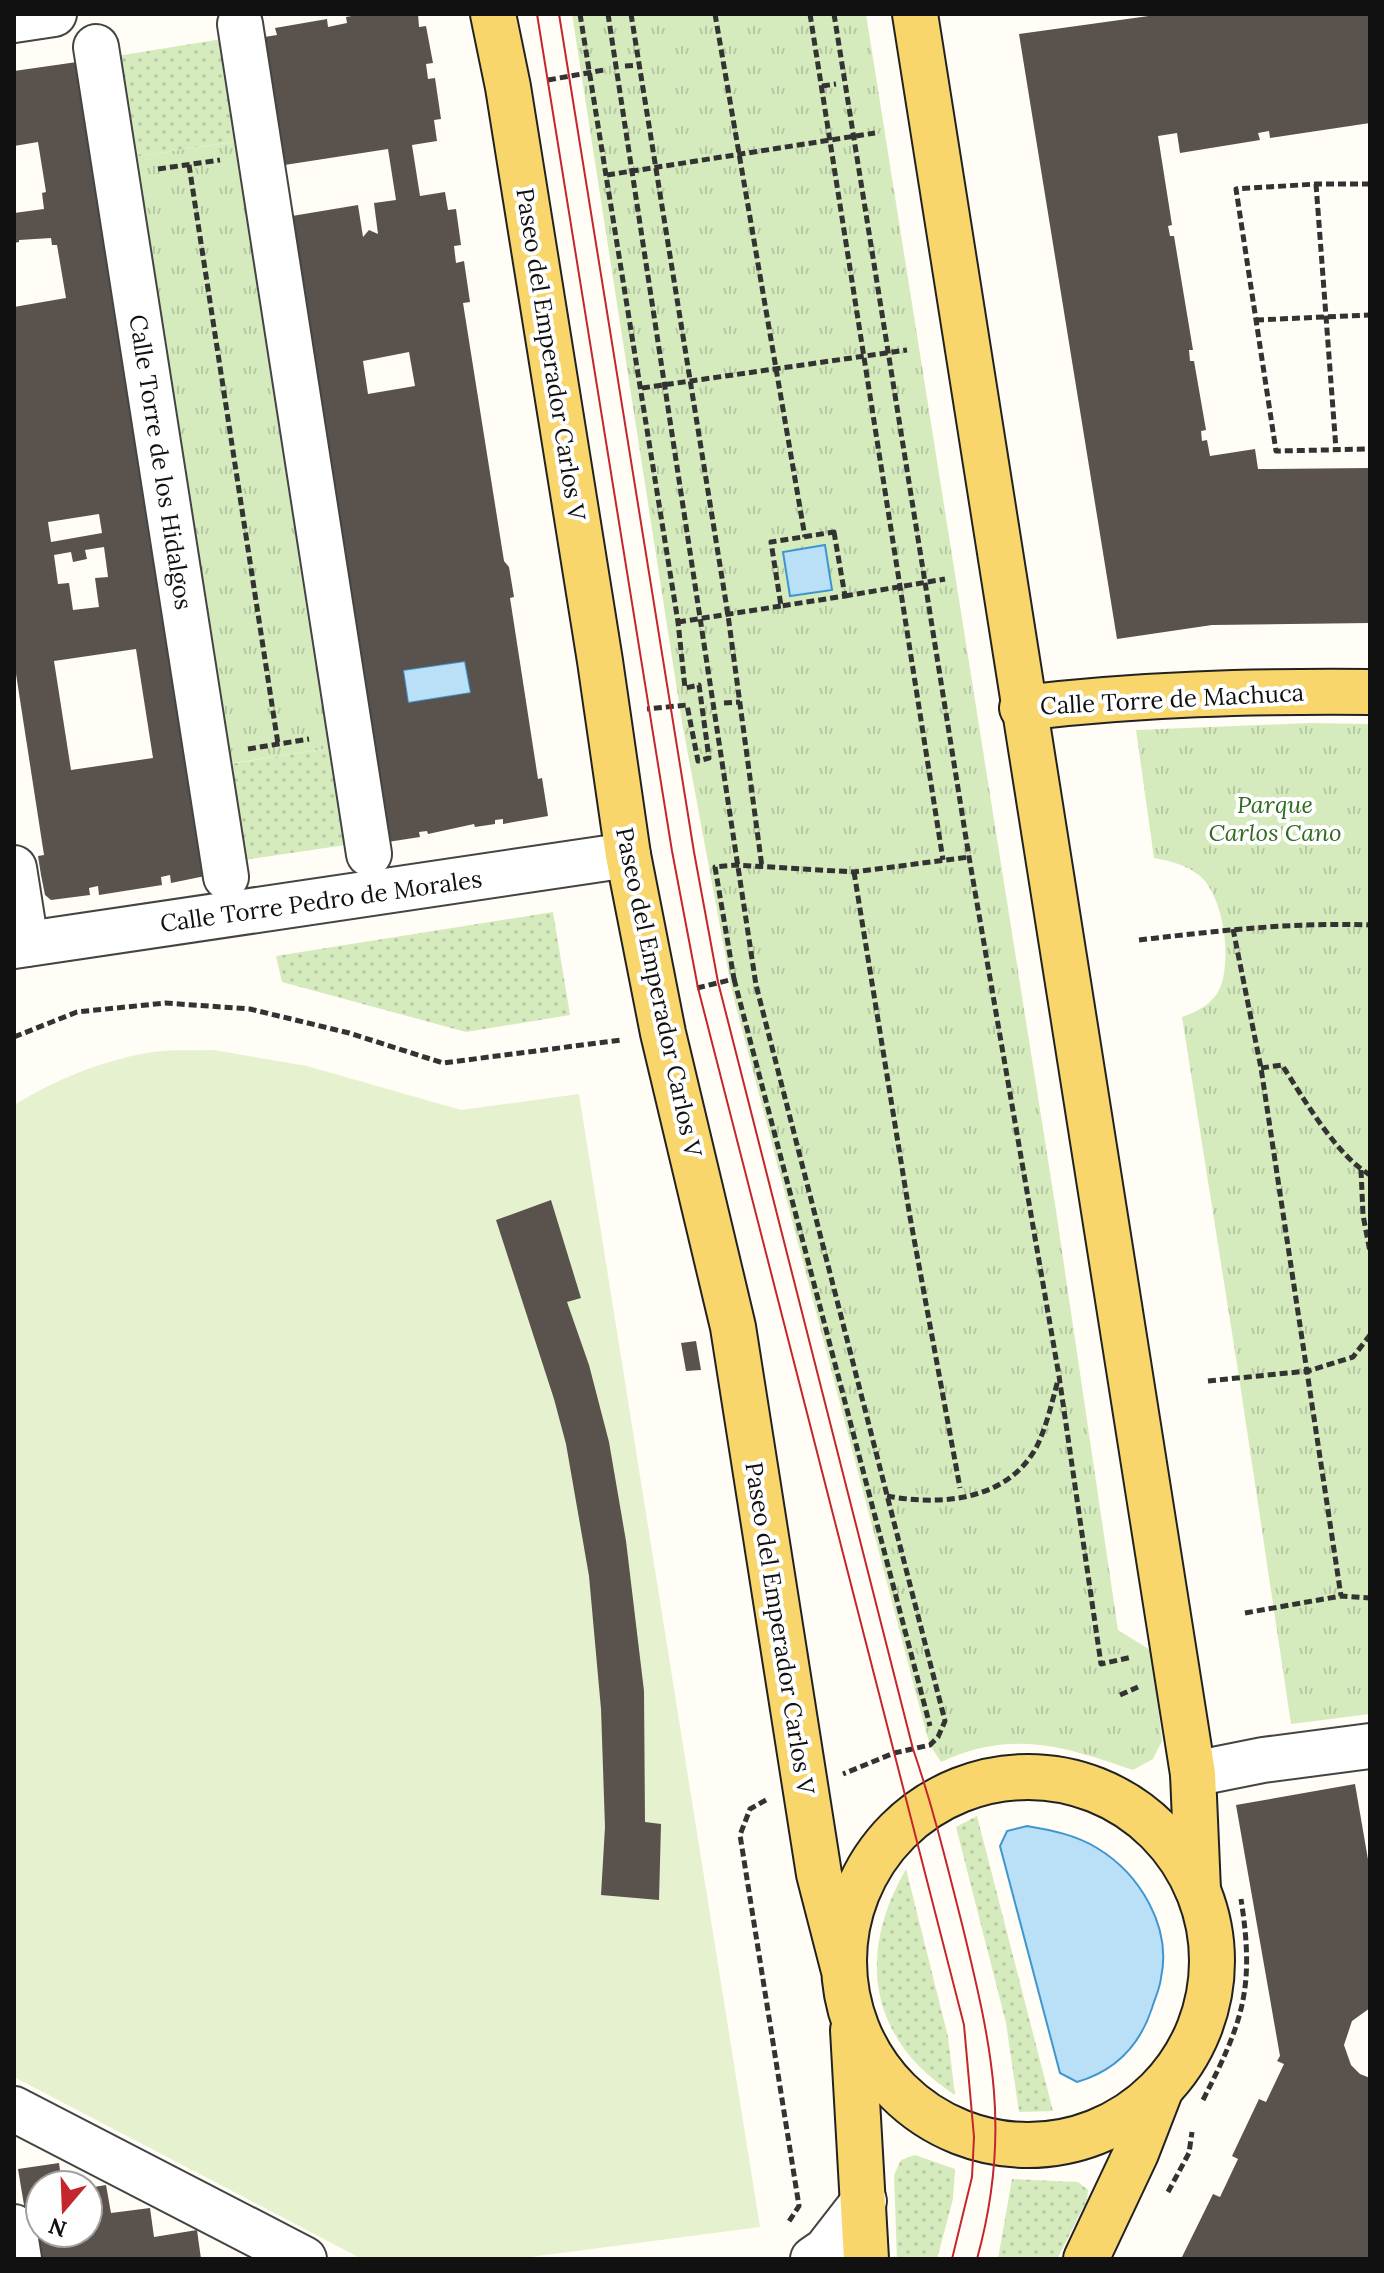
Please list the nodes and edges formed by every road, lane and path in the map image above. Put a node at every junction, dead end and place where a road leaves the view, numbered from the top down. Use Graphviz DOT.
graph roads {
  1 [pos="54,14"];
  2 [pos="493,14"];
  3 [pos="580,14"];
  4 [pos="608,14"];
  5 [pos="631,14"];
  6 [pos="715,14"];
  7 [pos="810,14"];
  8 [pos="834,14"];
  9 [pos="915,14"];
  10 [pos="14,20"];
  11 [pos="240,24"];
  12 [pos="96,47"];
  13 [pos="639,65"];
  14 [pos="625,66"];
  15 [pos="604,70"];
  16 [pos="590,73"];
  17 [pos="536,82"];
  18 [pos="836,84"];
  19 [pos="822,86"];
  20 [pos="875,133"];
  21 [pos="854,136"];
  22 [pos="830,140"];
  23 [pos="260,153"];
  24 [pos="740,154"];
  25 [pos="189,165"];
  26 [pos="655,167"];
  27 [pos="631,171"];
  28 [pos="607,175"];
  29 [pos="116,176"];
  30 [pos="1316,184"];
  31 [pos="1370,184"];
  32 [pos="1370,315"];
  33 [pos="1326,318"];
  34 [pos="1256,320"];
  35 [pos="907,350"];
  36 [pos="889,352"];
  37 [pos="864,356"];
  38 [pos="776,368"];
  39 [pos="689,381"];
  40 [pos="665,385"];
  41 [pos="642,388"];
  42 [pos="1336,449"];
  43 [pos="1370,449"];
  44 [pos="805,537"];
  45 [pos="945,579"];
  46 [pos="926,583"];
  47 [pos="901,587"];
  48 [pos="845,596"];
  49 [pos="781,606"];
  50 [pos="728,615"];
  51 [pos="700,618"];
  52 [pos="678,622"];
  53 [pos="1370,692"];
  54 [pos="740,702"];
  55 [pos="724,703"];
  56 [pos="1022,708"];
  57 [pos="641,710"];
  58 [pos="350,733"];
  59 [pos="278,744"];
  60 [pos="207,756"];
  61 [pos="369,854"];
  62 [pos="628,855"];
  63 [pos="969,857"];
  64 [pos="943,860"];
  65 [pos="736,865"];
  66 [pos="762,867"];
  67 [pos="14,868"];
  68 [pos="854,872"];
  69 [pos="226,877"];
  70 [pos="1370,925"];
  71 [pos="1233,929"];
  72 [pos="1139,940"];
  73 [pos="20,945"];
  74 [pos="734,979"];
  75 [pos="688,990"];
  76 [pos="14,1037"];
  77 [pos="632,1039"];
  78 [pos="1261,1068"];
  79 [pos="1361,1169"];
  80 [pos="1370,1175"];
  81 [pos="1370,1252"];
  82 [pos="1370,1335"];
  83 [pos="1308,1371"];
  84 [pos="1059,1376"];
  85 [pos="1208,1381"];
  86 [pos="960,1488"];
  87 [pos="887,1496"];
  88 [pos="1341,1596"];
  89 [pos="1370,1598"];
  90 [pos="1245,1613"];
  91 [pos="1141,1655"];
  92 [pos="930,1726"];
  93 [pos="1370,1746"];
  94 [pos="1193,1774"];
  95 [pos="806,1788"];
  96 [pos="1218,1889"];
  97 [pos="843,1967"];
  98 [pos="853,2021"];
  99 [pos="1178,2102"];
  100 [pos="14,2109"];
  101 [pos="1193,2126"];
  102 [pos="864,2201"];
  103 [pos="1161,2206"];
  104 [pos="14,2227"];
  105 [pos="799,2243"];
  106 [pos="19,2259"];
  107 [pos="304,2259"];
  108 [pos="866,2259"];
  109 [pos="1086,2259"];
  1 -- 10 [label="street"];
  2 -- 62 [label="main road, Paseo del Emperador Carlos V"];
  3 -- 16 [label="path"];
  4 -- 27 [label="path"];
  5 -- 13 [label="path"];
  6 -- 24 [label="path"];
  7 -- 19 [label="path"];
  8 -- 21 [label="path"];
  9 -- 56 [label="main road"];
  11 -- 23 [label="street"];
  12 -- 29 [label="street, Calle Torre de los Hidalgos"];
  13 -- 14 [label="path"];
  13 -- 26 [label="path"];
  15 -- 16 [label="path"];
  16 -- 17 [label="path"];
  16 -- 28 [label="path"];
  18 -- 19 [label="path"];
  19 -- 22 [label="path"];
  20 -- 21 [label="path"];
  21 -- 22 [label="path"];
  21 -- 36 [label="path"];
  22 -- 24 [label="path"];
  22 -- 37 [label="path"];
  23 -- 25 [label="path"];
  23 -- 58 [label="street"];
  24 -- 26 [label="path"];
  24 -- 38 [label="path"];
  25 -- 29 [label="path"];
  25 -- 59 [label="path"];
  26 -- 27 [label="path"];
  26 -- 39 [label="path"];
  27 -- 28 [label="path"];
  27 -- 40 [label="path"];
  28 -- 41 [label="path"];
  29 -- 60 [label="street, Calle Torre de los Hidalgos"];
  30 -- 31 [label="path"];
  30 -- 33 [label="path"];
  30 -- 34 [label="path"];
  32 -- 33 [label="path"];
  33 -- 34 [label="path"];
  33 -- 42 [label="path"];
  34 -- 42 [label="path"];
  35 -- 36 [label="path"];
  36 -- 37 [label="path"];
  36 -- 46 [label="path"];
  37 -- 38 [label="path"];
  37 -- 47 [label="path"];
  38 -- 39 [label="path"];
  38 -- 44 [label="path"];
  39 -- 40 [label="path"];
  39 -- 50 [label="path"];
  40 -- 41 [label="path"];
  40 -- 51 [label="path"];
  41 -- 52 [label="path"];
  42 -- 43 [label="path"];
  44 -- 48 [label="path"];
  44 -- 49 [label="path"];
  45 -- 46 [label="path"];
  46 -- 47 [label="path"];
  46 -- 63 [label="path"];
  47 -- 48 [label="path"];
  47 -- 64 [label="path"];
  48 -- 49 [label="path"];
  49 -- 50 [label="path"];
  50 -- 51 [label="path"];
  50 -- 54 [label="path"];
  51 -- 52 [label="path"];
  51 -- 65 [label="path"];
  52 -- 57 [label="path"];
  53 -- 56 [label="main road, Calle Torre de Machuca"];
  54 -- 55 [label="path"];
  54 -- 66 [label="path"];
  56 -- 94 [label="main road"];
  58 -- 59 [label="path"];
  58 -- 61 [label="street"];
  59 -- 60 [label="path"];
  60 -- 69 [label="street, Calle Torre de los Hidalgos"];
  62 -- 73 [label="street, Calle Torre Pedro de Morales"];
  62 -- 95 [label="main road, Paseo del Emperador Carlos V"];
  63 -- 64 [label="path"];
  63 -- 84 [label="path"];
  64 -- 68 [label="path"];
  65 -- 66 [label="path"];
  65 -- 74 [label="path"];
  65 -- 87 [label="path"];
  66 -- 68 [label="path"];
  67 -- 73 [label="street"];
  68 -- 86 [label="path"];
  70 -- 71 [label="path"];
  71 -- 72 [label="path"];
  71 -- 78 [label="path"];
  74 -- 75 [label="path"];
  74 -- 92 [label="path"];
  76 -- 77 [label="path"];
  78 -- 79 [label="path"];
  78 -- 83 [label="path"];
  79 -- 80 [label="path"];
  79 -- 81 [label="path"];
  82 -- 83 [label="path"];
  83 -- 85 [label="path"];
  83 -- 88 [label="path"];
  84 -- 87 [label="path"];
  84 -- 91 [label="path"];
  87 -- 95 [label="path"];
  88 -- 89 [label="path"];
  88 -- 90 [label="path"];
  93 -- 94 [label="street"];
  94 -- 96 [label="main road"];
  95 -- 97 [label="main road, Paseo del Emperador Carlos V"];
  95 -- 105 [label="path"];
  96 -- 97 [label="main road"];
  96 -- 99 [label="main road"];
  96 -- 99 [label="path"];
  97 -- 98 [label="main road"];
  98 -- 99 [label="main road"];
  98 -- 102 [label="main road"];
  99 -- 109 [label="main road"];
  100 -- 107 [label="street"];
  101 -- 103 [label="path"];
  102 -- 105 [label="street"];
  102 -- 108 [label="main road"];
  104 -- 106 [label="street"];
}
